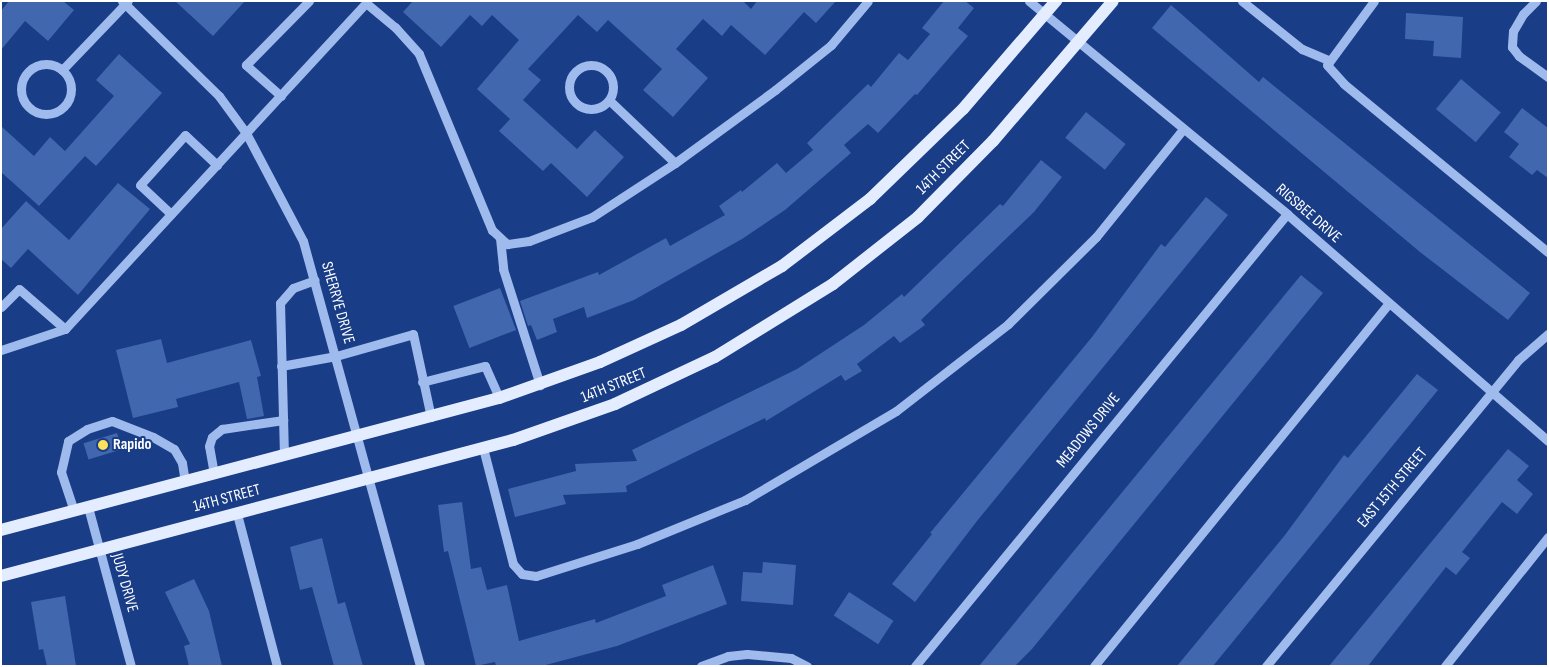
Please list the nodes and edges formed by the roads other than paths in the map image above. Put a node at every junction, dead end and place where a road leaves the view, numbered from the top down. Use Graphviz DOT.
graph roads {
  1 [pos="309,1"];
  2 [pos="868,1"];
  3 [pos="1029,1"];
  4 [pos="1056,1"];
  5 [pos="1113,1"];
  6 [pos="1242,1"];
  7 [pos="1374,1"];
  8 [pos="1536,1"];
  9 [pos="125,2"];
  10 [pos="366,2"];
  11 [pos="1045,15"];
  12 [pos="1078,43"];
  13 [pos="1330,61"];
  14 [pos="62,70"];
  15 [pos="1548,77"];
  16 [pos="281,96"];
  17 [pos="609,100"];
  18 [pos="1183,129"];
  19 [pos="246,133"];
  20 [pos="674,163"];
  21 [pos="217,165"];
  22 [pos="171,214"];
  23 [pos="1287,214"];
  24 [pos="500,238"];
  25 [pos="1548,252"];
  26 [pos="315,280"];
  27 [pos="1388,304"];
  28 [pos="1,308"];
  29 [pos="65,329"];
  30 [pos="1548,334"];
  31 [pos="1,350"];
  32 [pos="336,356"];
  33 [pos="282,366"];
  34 [pos="422,382"];
  35 [pos="540,385"];
  36 [pos="1490,394"];
  37 [pos="499,398"];
  38 [pos="431,417"];
  39 [pos="283,420"];
  40 [pos="358,436"];
  41 [pos="1548,440"];
  42 [pos="483,448"];
  43 [pos="284,455"];
  44 [pos="214,474"];
  45 [pos="369,478"];
  46 [pos="186,482"];
  47 [pos="88,507"];
  48 [pos="74,511"];
  49 [pos="236,514"];
  50 [pos="1,530"];
  51 [pos="1548,537"];
  52 [pos="99,550"];
  53 [pos="1,576"];
  54 [pos="131,666"];
  55 [pos="277,666"];
  56 [pos="420,666"];
  57 [pos="701,666"];
  58 [pos="808,666"];
  59 [pos="915,666"];
  60 [pos="1094,666"];
  61 [pos="1266,666"];
  62 [pos="1445,666"];
  1 -- 16 [label="street"];
  2 -- 20 [label="street"];
  3 -- 11 [label="street, RIGSBEE DRIVE"];
  4 -- 11 [label="main road, 14TH STREET"];
  5 -- 12 [label="main road, 14TH STREET"];
  6 -- 13 [label="street"];
  7 -- 13 [label="street"];
  8 -- 15 [label="street"];
  9 -- 14 [label="street"];
  9 -- 19 [label="street, SHERRYE DRIVE"];
  10 -- 16 [label="street"];
  10 -- 24 [label="street"];
  11 -- 12 [label="street, RIGSBEE DRIVE"];
  11 -- 35 [label="main road, 14TH STREET"];
  12 -- 18 [label="street, RIGSBEE DRIVE"];
  12 -- 42 [label="main road, 14TH STREET"];
  13 -- 25 [label="street"];
  14 -- 14 [label="street"];
  16 -- 19 [label="street"];
  17 -- 17 [label="street"];
  17 -- 20 [label="street"];
  18 -- 23 [label="street, RIGSBEE DRIVE"];
  18 -- 42 [label="street"];
  19 -- 21 [label="street"];
  19 -- 26 [label="street, SHERRYE DRIVE"];
  20 -- 24 [label="street"];
  21 -- 22 [label="street"];
  21 -- 22 [label="street"];
  22 -- 29 [label="street"];
  23 -- 27 [label="street, RIGSBEE DRIVE"];
  23 -- 59 [label="street, MEADOWS DRIVE"];
  24 -- 35 [label="street"];
  26 -- 32 [label="street, SHERRYE DRIVE"];
  26 -- 33 [label="street"];
  27 -- 36 [label="street, RIGSBEE DRIVE"];
  27 -- 60 [label="street"];
  28 -- 29 [label="street"];
  29 -- 31 [label="street"];
  30 -- 36 [label="street, EAST 15TH STREET"];
  32 -- 33 [label="street"];
  32 -- 34 [label="street"];
  32 -- 40 [label="street, SHERRYE DRIVE"];
  33 -- 39 [label="street"];
  34 -- 37 [label="street"];
  34 -- 38 [label="street"];
  35 -- 37 [label="main road, 14TH STREET"];
  36 -- 41 [label="street, RIGSBEE DRIVE"];
  36 -- 61 [label="street, EAST 15TH STREET"];
  37 -- 38 [label="main road, 14TH STREET"];
  38 -- 40 [label="main road, 14TH STREET"];
  39 -- 43 [label="street"];
  39 -- 44 [label="street"];
  40 -- 43 [label="main road, 14TH STREET"];
  40 -- 45 [label="street, SHERRYE DRIVE"];
  42 -- 45 [label="main road, 14TH STREET"];
  43 -- 44 [label="main road, 14TH STREET"];
  44 -- 46 [label="main road, 14TH STREET"];
  45 -- 49 [label="main road, 14TH STREET"];
  45 -- 56 [label="street, SHERRYE DRIVE"];
  46 -- 47 [label="main road, 14TH STREET"];
  46 -- 48 [label="street"];
  47 -- 48 [label="main road, 14TH STREET"];
  47 -- 52 [label="street, JUDY DRIVE"];
  48 -- 50 [label="main road, 14TH STREET"];
  49 -- 52 [label="main road, 14TH STREET"];
  49 -- 55 [label="street"];
  51 -- 62 [label="street"];
  52 -- 53 [label="main road, 14TH STREET"];
  52 -- 54 [label="street, JUDY DRIVE"];
  57 -- 58 [label="street"];
}
